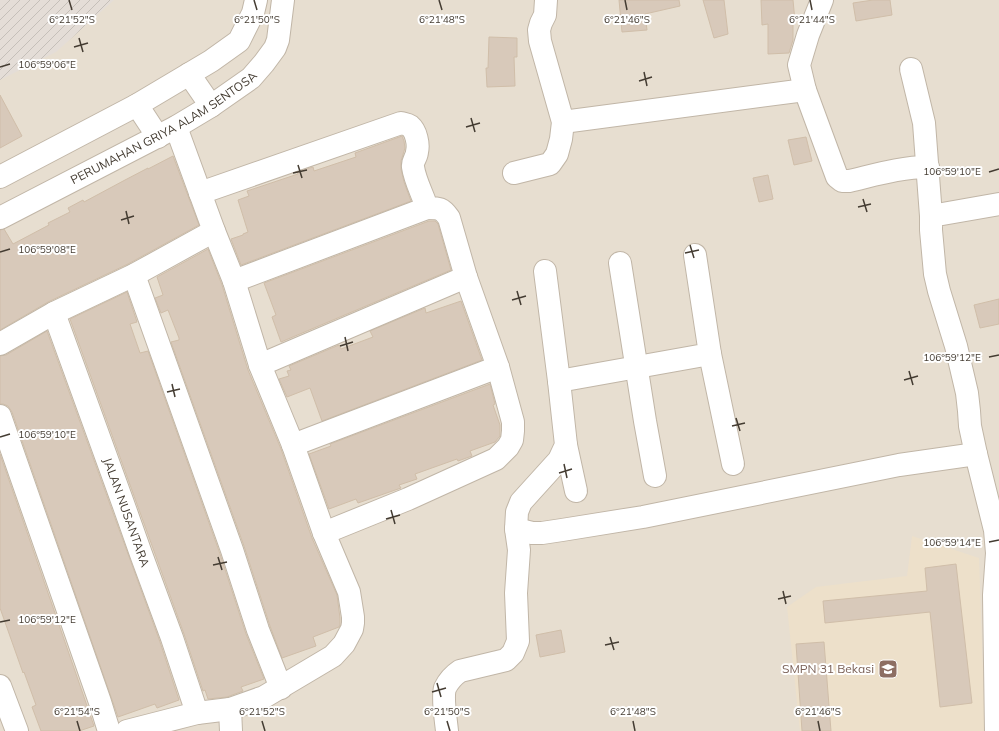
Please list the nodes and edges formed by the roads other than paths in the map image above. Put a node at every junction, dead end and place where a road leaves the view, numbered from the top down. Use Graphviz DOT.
graph roads {
  1 [pos="256,0"];
  2 [pos="284,0"];
  3 [pos="546,0"];
  4 [pos="822,0"];
  5 [pos="911,69"];
  6 [pos="189,74"];
  7 [pos="805,90"];
  8 [pos="137,105"];
  9 [pos="211,106"];
  10 [pos="563,122"];
  11 [pos="167,132"];
  12 [pos="928,167"];
  13 [pos="514,173"];
  14 [pos="0,177"];
  15 [pos="200,193"];
  16 [pos="999,204"];
  17 [pos="427,208"];
  18 [pos="931,216"];
  19 [pos="0,218"];
  20 [pos="214,231"];
  21 [pos="695,255"];
  22 [pos="620,264"];
  23 [pos="544,272"];
  24 [pos="134,275"];
  25 [pos="466,277"];
  26 [pos="234,281"];
  27 [pos="54,313"];
  28 [pos="0,344"];
  29 [pos="710,354"];
  30 [pos="260,365"];
  31 [pos="498,367"];
  32 [pos="637,368"];
  33 [pos="559,380"];
  34 [pos="0,416"];
  35 [pos="293,445"];
  36 [pos="566,445"];
  37 [pos="976,454"];
  38 [pos="733,464"];
  39 [pos="655,476"];
  40 [pos="576,491"];
  41 [pos="516,529"];
  42 [pos="997,529"];
  43 [pos="324,533"];
  44 [pos="0,686"];
  45 [pos="281,688"];
  46 [pos="230,708"];
  47 [pos="197,713"];
  48 [pos="17,731"];
  49 [pos="109,731"];
  50 [pos="127,731"];
  51 [pos="231,731"];
  52 [pos="447,731"];
  53 [pos="996,731"];
  1 -- 6 [label="street"];
  2 -- 9 [label="street, PERUMAHAN GRIYA ALAM SENTOSA"];
  3 -- 10 [label="street"];
  4 -- 7 [label="street"];
  5 -- 12 [label="street"];
  6 -- 8 [label="street"];
  6 -- 9 [label="street"];
  7 -- 10 [label="street"];
  7 -- 12 [label="street"];
  8 -- 11 [label="street"];
  8 -- 14 [label="street"];
  9 -- 11 [label="street, PERUMAHAN GRIYA ALAM SENTOSA"];
  10 -- 13 [label="street"];
  11 -- 15 [label="street"];
  11 -- 19 [label="street, PERUMAHAN GRIYA ALAM SENTOSA"];
  12 -- 18 [label="street"];
  15 -- 17 [label="street"];
  15 -- 20 [label="street"];
  16 -- 18 [label="street"];
  17 -- 25 [label="street"];
  17 -- 26 [label="street"];
  18 -- 37 [label="street"];
  20 -- 24 [label="street"];
  20 -- 26 [label="street"];
  21 -- 29 [label="street"];
  22 -- 32 [label="street"];
  23 -- 33 [label="street"];
  24 -- 27 [label="street"];
  24 -- 45 [label="street"];
  25 -- 30 [label="street"];
  25 -- 31 [label="street"];
  26 -- 30 [label="street"];
  27 -- 28 [label="street"];
  27 -- 47 [label="street, JALAN NUSANTARA"];
  29 -- 32 [label="street"];
  29 -- 38 [label="street"];
  30 -- 35 [label="street"];
  31 -- 35 [label="street"];
  31 -- 43 [label="street"];
  32 -- 33 [label="street"];
  32 -- 39 [label="street"];
  33 -- 36 [label="street"];
  34 -- 49 [label="street"];
  35 -- 43 [label="street"];
  36 -- 40 [label="street"];
  36 -- 41 [label="street"];
  37 -- 41 [label="street"];
  37 -- 42 [label="street"];
  41 -- 52 [label="street"];
  42 -- 53 [label="street"];
  43 -- 45 [label="street"];
  44 -- 48 [label="street"];
  45 -- 46 [label="street"];
  46 -- 47 [label="street"];
  46 -- 51 [label="street"];
  47 -- 50 [label="street"];
}
